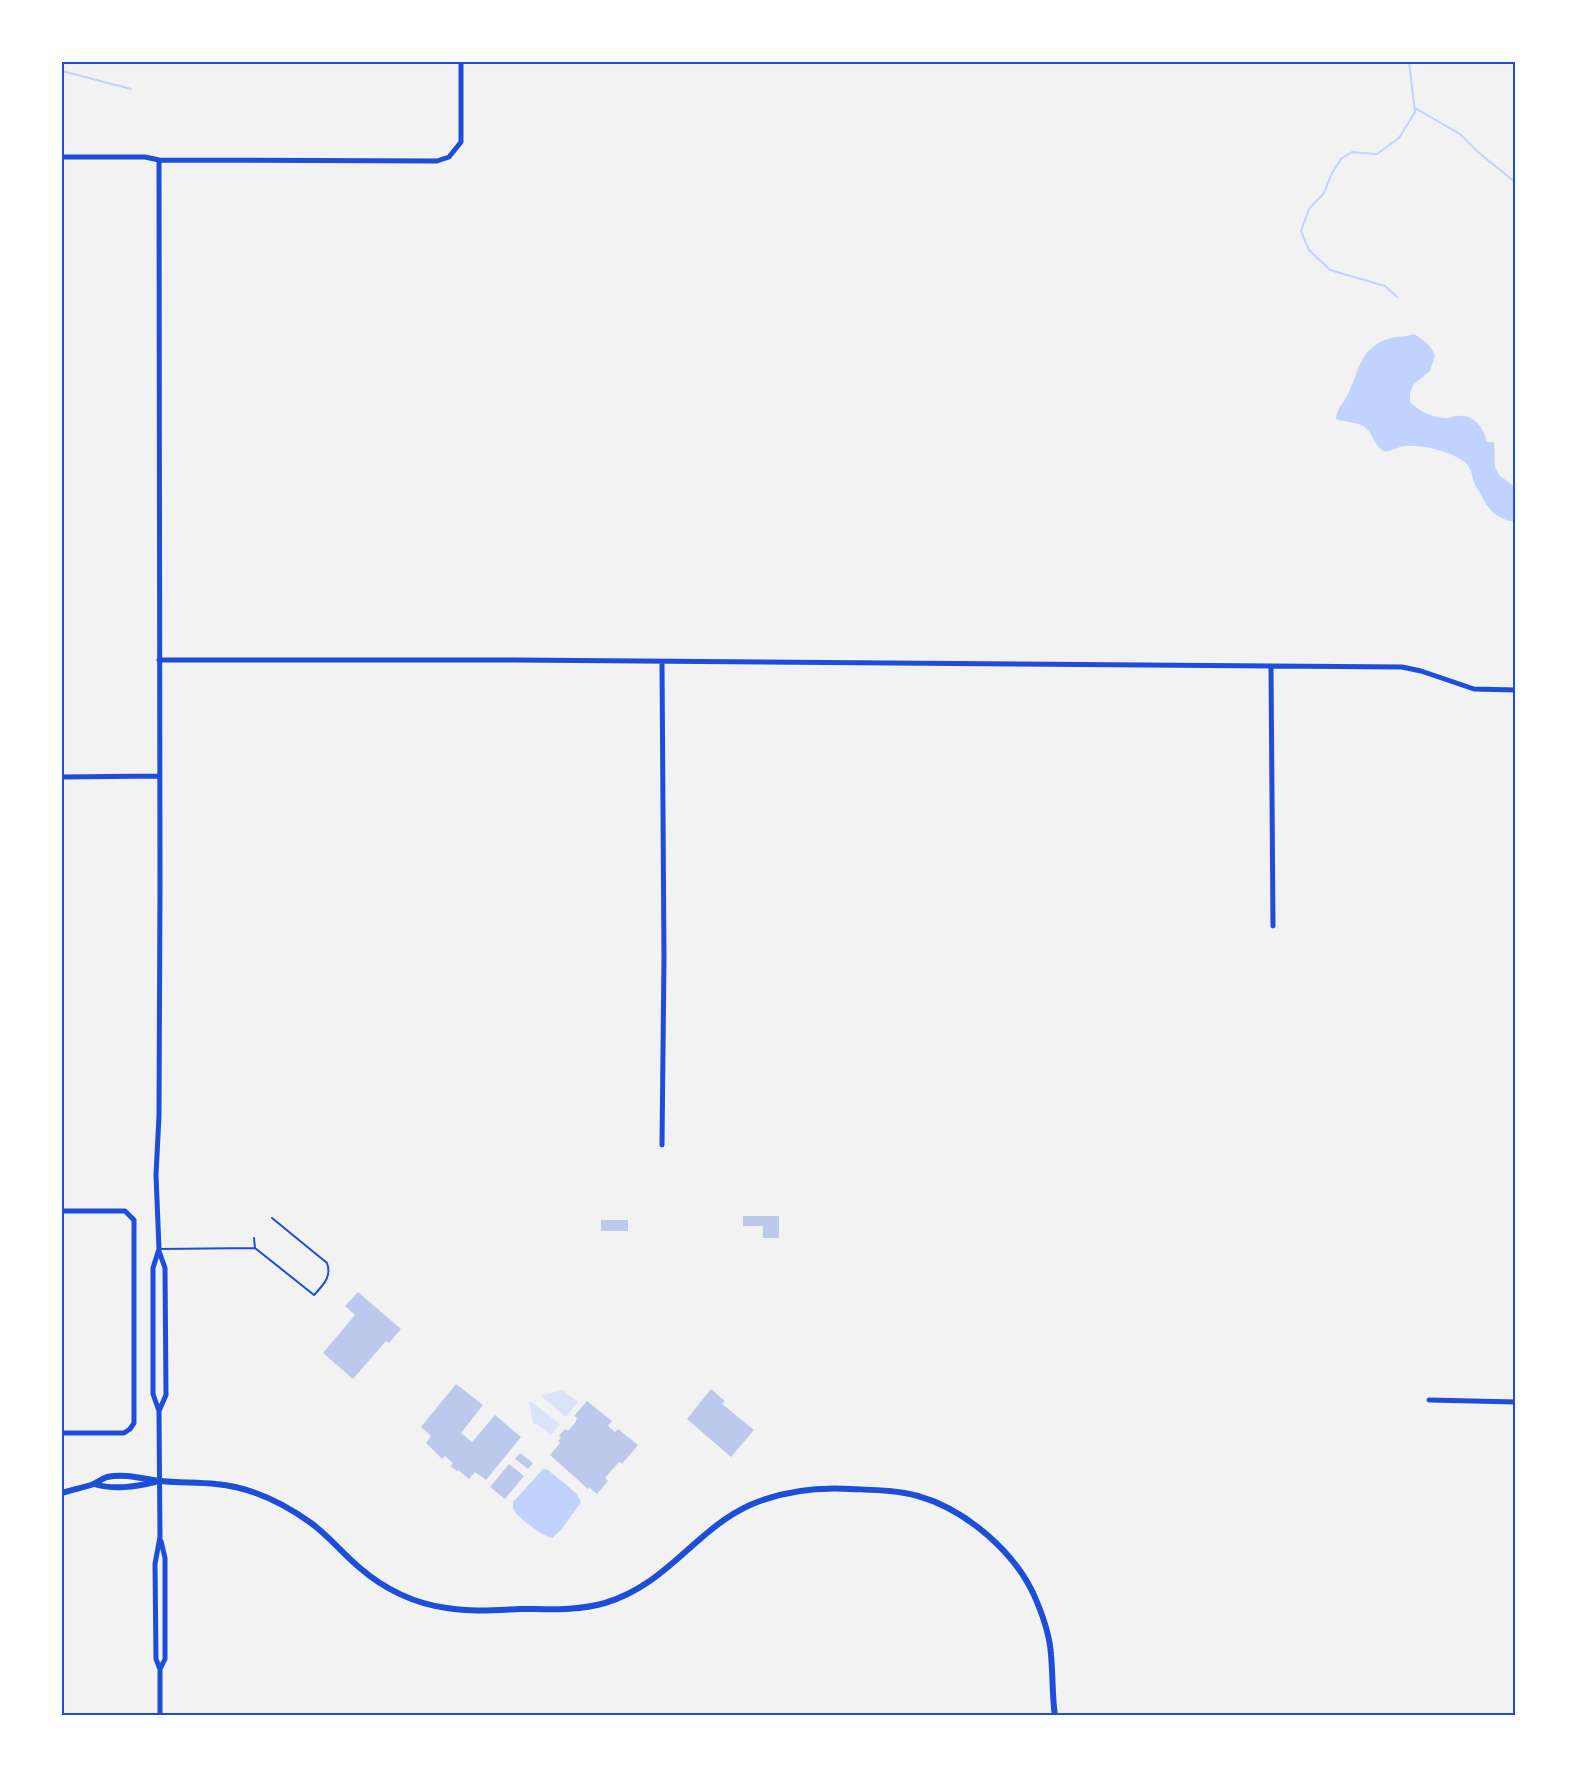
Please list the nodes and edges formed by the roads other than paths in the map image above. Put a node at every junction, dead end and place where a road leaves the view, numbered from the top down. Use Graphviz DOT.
graph roads {
  1 [pos="461,62"];
  2 [pos="62,157"];
  3 [pos="159,160"];
  4 [pos="159,660"];
  5 [pos="662,662"];
  6 [pos="1272,666"];
  7 [pos="1515,690"];
  8 [pos="159,776"];
  9 [pos="62,777"];
  10 [pos="1273,926"];
  11 [pos="662,1145"];
  12 [pos="62,1211"];
  13 [pos="272,1218"];
  14 [pos="254,1238"];
  15 [pos="255,1248"];
  16 [pos="159,1249"];
  17 [pos="1429,1400"];
  18 [pos="1515,1402"];
  19 [pos="159,1412"];
  20 [pos="62,1433"];
  21 [pos="158,1481"];
  22 [pos="94,1484"];
  23 [pos="62,1493"];
  24 [pos="160,1537"];
  25 [pos="160,1669"];
  26 [pos="160,1716"];
  27 [pos="1055,1716"];
  1 -- 3 [label="street"];
  2 -- 3 [label="street"];
  3 -- 4 [label="street"];
  4 -- 5 [label="street"];
  4 -- 8 [label="street"];
  5 -- 6 [label="street"];
  5 -- 11 [label="street"];
  6 -- 7 [label="street"];
  6 -- 10 [label="street"];
  8 -- 9 [label="street"];
  8 -- 16 [label="street"];
  12 -- 20 [label="street"];
  13 -- 15 [label="lane"];
  14 -- 15 [label="lane"];
  15 -- 16 [label="lane"];
  16 -- 19 [label="street"];
  16 -- 19 [label="street"];
  17 -- 18 [label="street"];
  19 -- 21 [label="street"];
  21 -- 22 [label="street"];
  21 -- 22 [label="street"];
  21 -- 24 [label="street"];
  21 -- 27 [label="street"];
  22 -- 23 [label="street"];
  24 -- 25 [label="street"];
  24 -- 25 [label="street"];
  25 -- 26 [label="street"];
}
